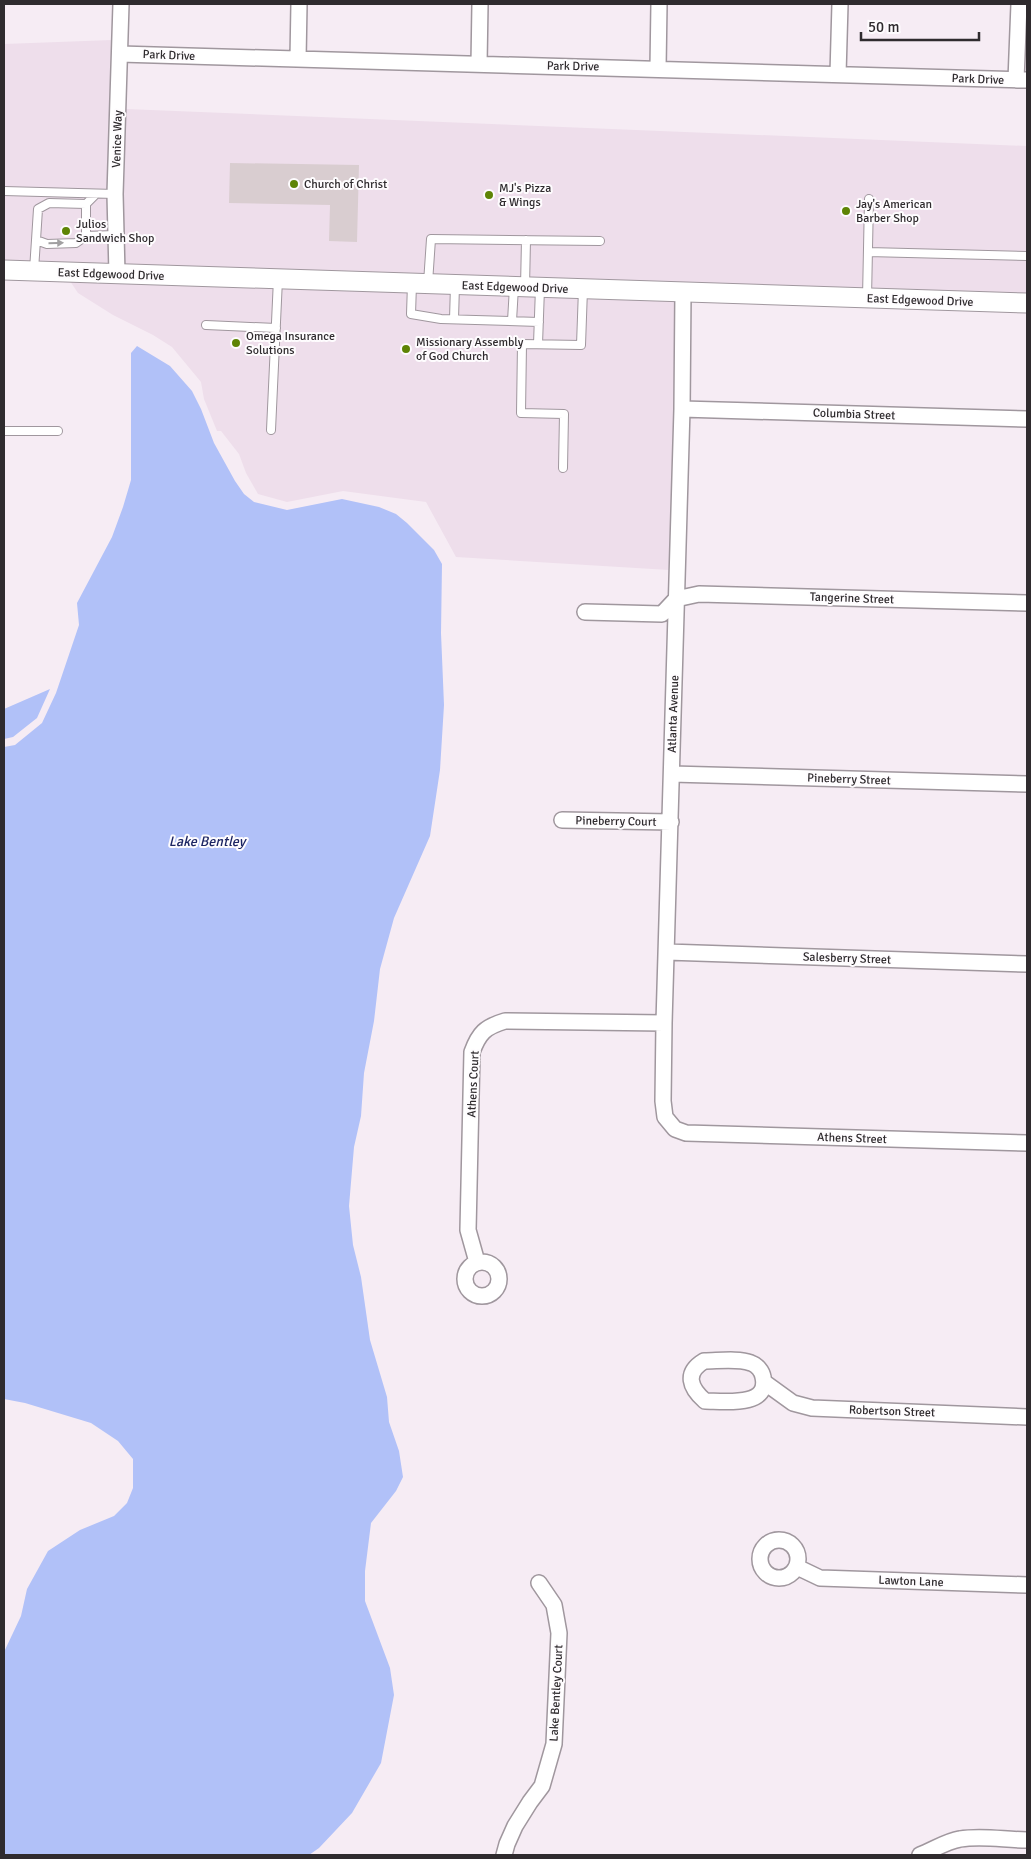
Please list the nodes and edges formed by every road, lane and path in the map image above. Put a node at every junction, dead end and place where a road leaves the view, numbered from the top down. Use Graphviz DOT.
graph roads {
  1 [pos="121,4"];
  2 [pos="299,4"];
  3 [pos="480,4"];
  4 [pos="660,4"];
  5 [pos="840,4"];
  6 [pos="1019,4"];
  7 [pos="120,54"];
  8 [pos="298,59"];
  9 [pos="480,64"];
  10 [pos="658,68"];
  11 [pos="838,74"];
  12 [pos="1022,80"];
  13 [pos="4,190"];
  14 [pos="96,194"];
  15 [pos="115,194"];
  16 [pos="869,199"];
  17 [pos="86,204"];
  18 [pos="115,235"];
  19 [pos="86,236"];
  20 [pos="36,240"];
  21 [pos="526,240"];
  22 [pos="600,242"];
  23 [pos="868,252"];
  24 [pos="1027,256"];
  25 [pos="4,270"];
  26 [pos="34,271"];
  27 [pos="116,274"];
  28 [pos="278,279"];
  29 [pos="420,284"];
  30 [pos="455,285"];
  31 [pos="526,287"];
  32 [pos="583,289"];
  33 [pos="682,292"];
  34 [pos="867,298"];
  35 [pos="1027,303"];
  36 [pos="454,319"];
  37 [pos="512,321"];
  38 [pos="539,322"];
  39 [pos="206,325"];
  40 [pos="276,328"];
  41 [pos="538,344"];
  42 [pos="682,409"];
  43 [pos="1027,419"];
  44 [pos="271,430"];
  45 [pos="4,431"];
  46 [pos="58,432"];
  47 [pos="563,468"];
  48 [pos="676,599"];
  49 [pos="1027,603"];
  50 [pos="586,612"];
  51 [pos="672,774"];
  52 [pos="1027,784"];
  53 [pos="562,820"];
  54 [pos="670,822"];
  55 [pos="667,952"];
  56 [pos="1027,964"];
  57 [pos="664,1023"];
  58 [pos="678,1130"];
  59 [pos="1027,1143"];
  60 [pos="477,1262"];
  61 [pos="764,1382"];
  62 [pos="1027,1417"];
  63 [pos="796,1567"];
  64 [pos="540,1583"];
  65 [pos="1027,1585"];
  66 [pos="1027,1840"];
  67 [pos="504,1855"];
  68 [pos="920,1855"];
  1 -- 7 [label="street, Venice Way"];
  2 -- 8 [label="street"];
  3 -- 9 [label="street"];
  4 -- 10 [label="street"];
  5 -- 11 [label="street"];
  6 -- 12 [label="street"];
  7 -- 8 [label="street, Park Drive"];
  7 -- 15 [label="street, Venice Way"];
  8 -- 9 [label="street, Park Drive"];
  9 -- 10 [label="street, Park Drive"];
  10 -- 11 [label="street, Park Drive"];
  11 -- 12 [label="street, Park Drive"];
  13 -- 14 [label="lane"];
  14 -- 15 [label="lane"];
  14 -- 17 [label="lane"];
  15 -- 18 [label="street, Venice Way"];
  16 -- 23 [label="lane"];
  17 -- 19 [label="lane"];
  17 -- 20 [label="lane"];
  18 -- 19 [label="lane"];
  18 -- 27 [label="street, Venice Way"];
  20 -- 19 [label="lane, one-way"];
  20 -- 26 [label="lane"];
  21 -- 22 [label="lane"];
  21 -- 29 [label="lane"];
  21 -- 31 [label="lane"];
  23 -- 24 [label="lane"];
  23 -- 34 [label="lane"];
  25 -- 26 [label="street, East Edgewood Drive"];
  26 -- 27 [label="street, East Edgewood Drive"];
  27 -- 28 [label="street, East Edgewood Drive"];
  28 -- 29 [label="street, East Edgewood Drive"];
  28 -- 40 [label="lane"];
  29 -- 30 [label="street, East Edgewood Drive"];
  29 -- 36 [label="lane"];
  30 -- 31 [label="street, East Edgewood Drive"];
  30 -- 36 [label="lane"];
  31 -- 32 [label="street, East Edgewood Drive"];
  31 -- 37 [label="lane"];
  31 -- 38 [label="lane"];
  32 -- 33 [label="street, East Edgewood Drive"];
  32 -- 41 [label="lane"];
  33 -- 34 [label="street, East Edgewood Drive"];
  33 -- 42 [label="street, Atlanta Avenue"];
  34 -- 35 [label="street, East Edgewood Drive"];
  36 -- 37 [label="lane"];
  37 -- 38 [label="lane"];
  38 -- 41 [label="lane"];
  39 -- 40 [label="lane"];
  40 -- 44 [label="lane"];
  41 -- 47 [label="lane"];
  42 -- 43 [label="street, Columbia Street"];
  42 -- 48 [label="street, Atlanta Avenue"];
  45 -- 46 [label="lane"];
  48 -- 49 [label="street, Tangerine Street"];
  48 -- 50 [label="street"];
  48 -- 51 [label="street, Atlanta Avenue"];
  51 -- 52 [label="street, Pineberry Street"];
  51 -- 54 [label="street, Atlanta Avenue"];
  53 -- 54 [label="street, Pineberry Court"];
  54 -- 55 [label="street, Atlanta Avenue"];
  55 -- 56 [label="street, Salesberry Street"];
  55 -- 57 [label="street, Atlanta Avenue"];
  57 -- 58 [label="street, Atlanta Avenue"];
  57 -- 60 [label="street, Athens Court"];
  58 -- 59 [label="street, Athens Street"];
  61 -- 61 [label="street, Robertson Street"];
  61 -- 62 [label="street, Robertson Street"];
  63 -- 65 [label="street, Lawton Lane"];
  64 -- 67 [label="street, Lake Bentley Court"];
  66 -- 68 [label="street"];
}
